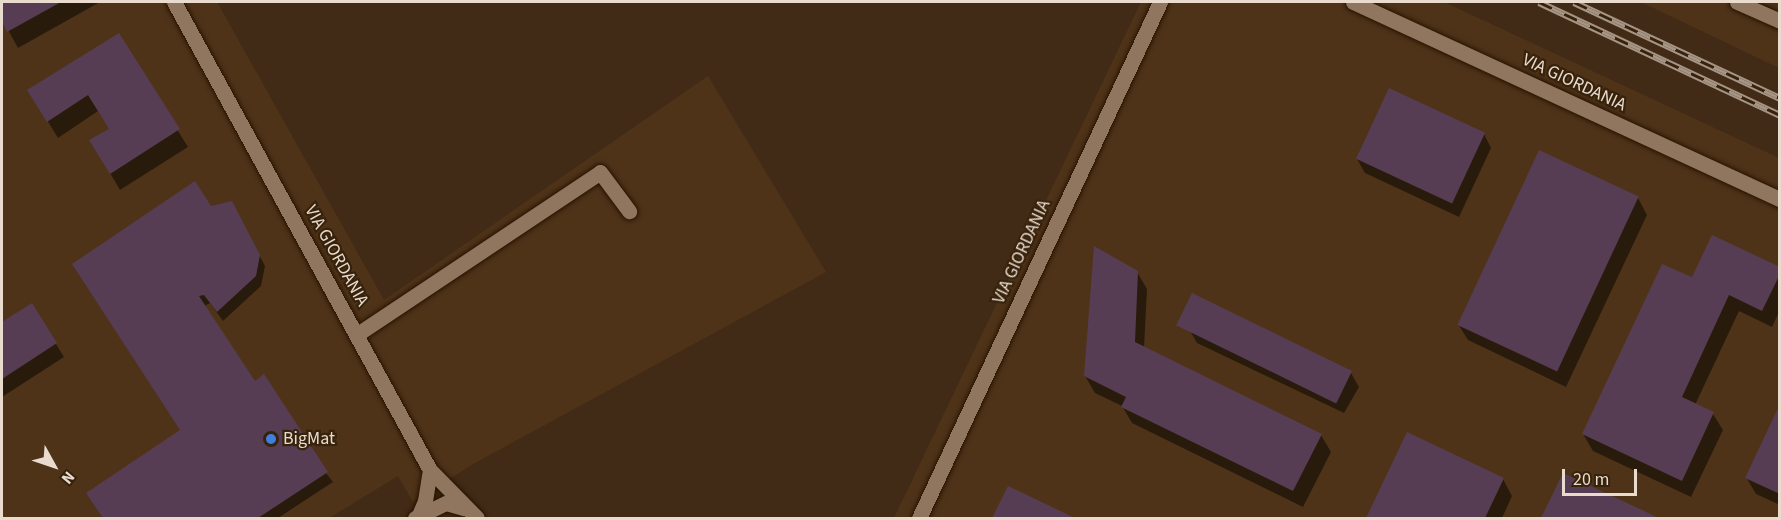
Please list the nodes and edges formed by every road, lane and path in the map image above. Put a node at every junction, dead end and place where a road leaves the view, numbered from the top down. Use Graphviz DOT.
graph roads {
  1 [pos="174,2"];
  2 [pos="1160,2"];
  3 [pos="1353,2"];
  4 [pos="1737,2"];
  5 [pos="1779,21"];
  6 [pos="1779,199"];
  7 [pos="629,211"];
  8 [pos="356,335"];
  9 [pos="429,470"];
  10 [pos="464,513"];
  11 [pos="417,517"];
  12 [pos="477,519"];
  13 [pos="919,519"];
  1 -- 8 [label="street, VIA GIORDANIA"];
  2 -- 13 [label="street, VIA GIORDANIA"];
  3 -- 6 [label="street, VIA GIORDANIA"];
  4 -- 5 [label="street"];
  7 -- 8 [label="street"];
  8 -- 9 [label="street, VIA GIORDANIA"];
  9 -- 10 [label="street, VIA GIORDANIA"];
  9 -- 11 [label="street"];
  10 -- 11 [label="street"];
  10 -- 12 [label="street, VIA GIORDANIA"];
}
